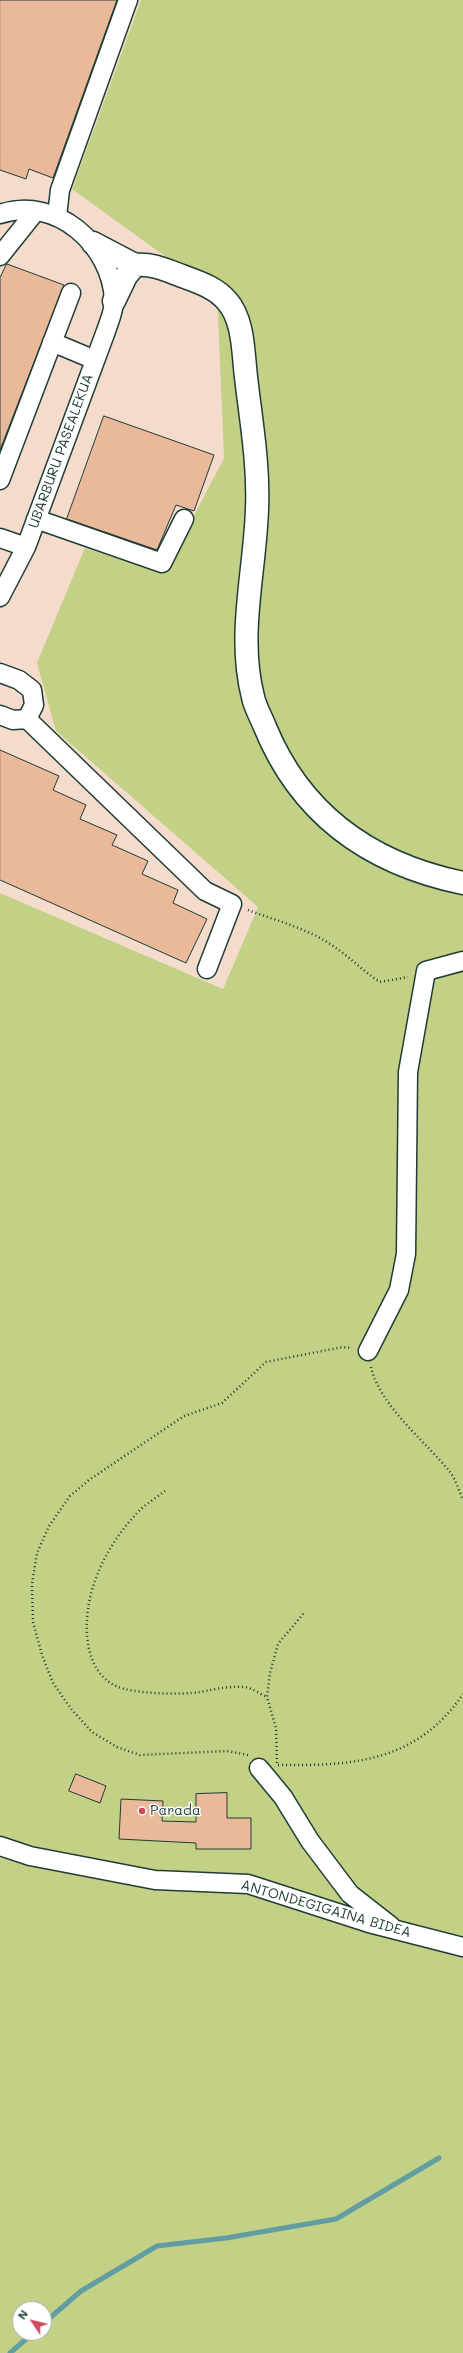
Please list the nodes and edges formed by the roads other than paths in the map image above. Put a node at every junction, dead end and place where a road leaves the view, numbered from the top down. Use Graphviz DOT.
graph roads {
  1 [pos="128,0"];
  2 [pos="36,211"];
  3 [pos="0,214"];
  4 [pos="57,216"];
  5 [pos="93,243"];
  6 [pos="0,256"];
  7 [pos="136,265"];
  8 [pos="71,293"];
  9 [pos="114,301"];
  10 [pos="52,342"];
  11 [pos="95,360"];
  12 [pos="0,480"];
  13 [pos="36,519"];
  14 [pos="184,519"];
  15 [pos="0,538"];
  16 [pos="26,547"];
  17 [pos="0,597"];
  18 [pos="0,673"];
  19 [pos="0,715"];
  20 [pos="27,719"];
  21 [pos="463,883"];
  22 [pos="463,961"];
  23 [pos="207,969"];
  24 [pos="368,1351"];
  25 [pos="262,1763"];
  26 [pos="0,1846"];
  27 [pos="396,1930"];
  28 [pos="463,1947"];
  1 -- 4 [label="street"];
  2 -- 3 [label="street, UBARBURU PASEALEKUA"];
  2 -- 4 [label="street, UBARBURU PASEALEKUA"];
  2 -- 6 [label="street"];
  4 -- 5 [label="street, UBARBURU PASEALEKUA"];
  5 -- 7 [label="main road, UBARBURU PASEALEKUA"];
  5 -- 9 [label="street, UBARBURU PASEALEKUA"];
  7 -- 9 [label="main road, UBARBURU PASEALEKUA"];
  7 -- 21 [label="main road"];
  8 -- 10 [label="street"];
  9 -- 11 [label="street, UBARBURU PASEALEKUA"];
  10 -- 11 [label="street"];
  10 -- 12 [label="street"];
  11 -- 13 [label="street, UBARBURU PASEALEKUA"];
  13 -- 14 [label="street"];
  13 -- 16 [label="street, UBARBURU PASEALEKUA"];
  15 -- 16 [label="street"];
  16 -- 17 [label="street, UBARBURU PASEALEKUA"];
  18 -- 20 [label="street"];
  19 -- 20 [label="street"];
  20 -- 23 [label="street"];
  22 -- 24 [label="street"];
  25 -- 27 [label="street"];
  26 -- 27 [label="street, ANTONDEGIGAINA BIDEA"];
  27 -- 28 [label="street, ANTONDEGIGAINA BIDEA"];
}
